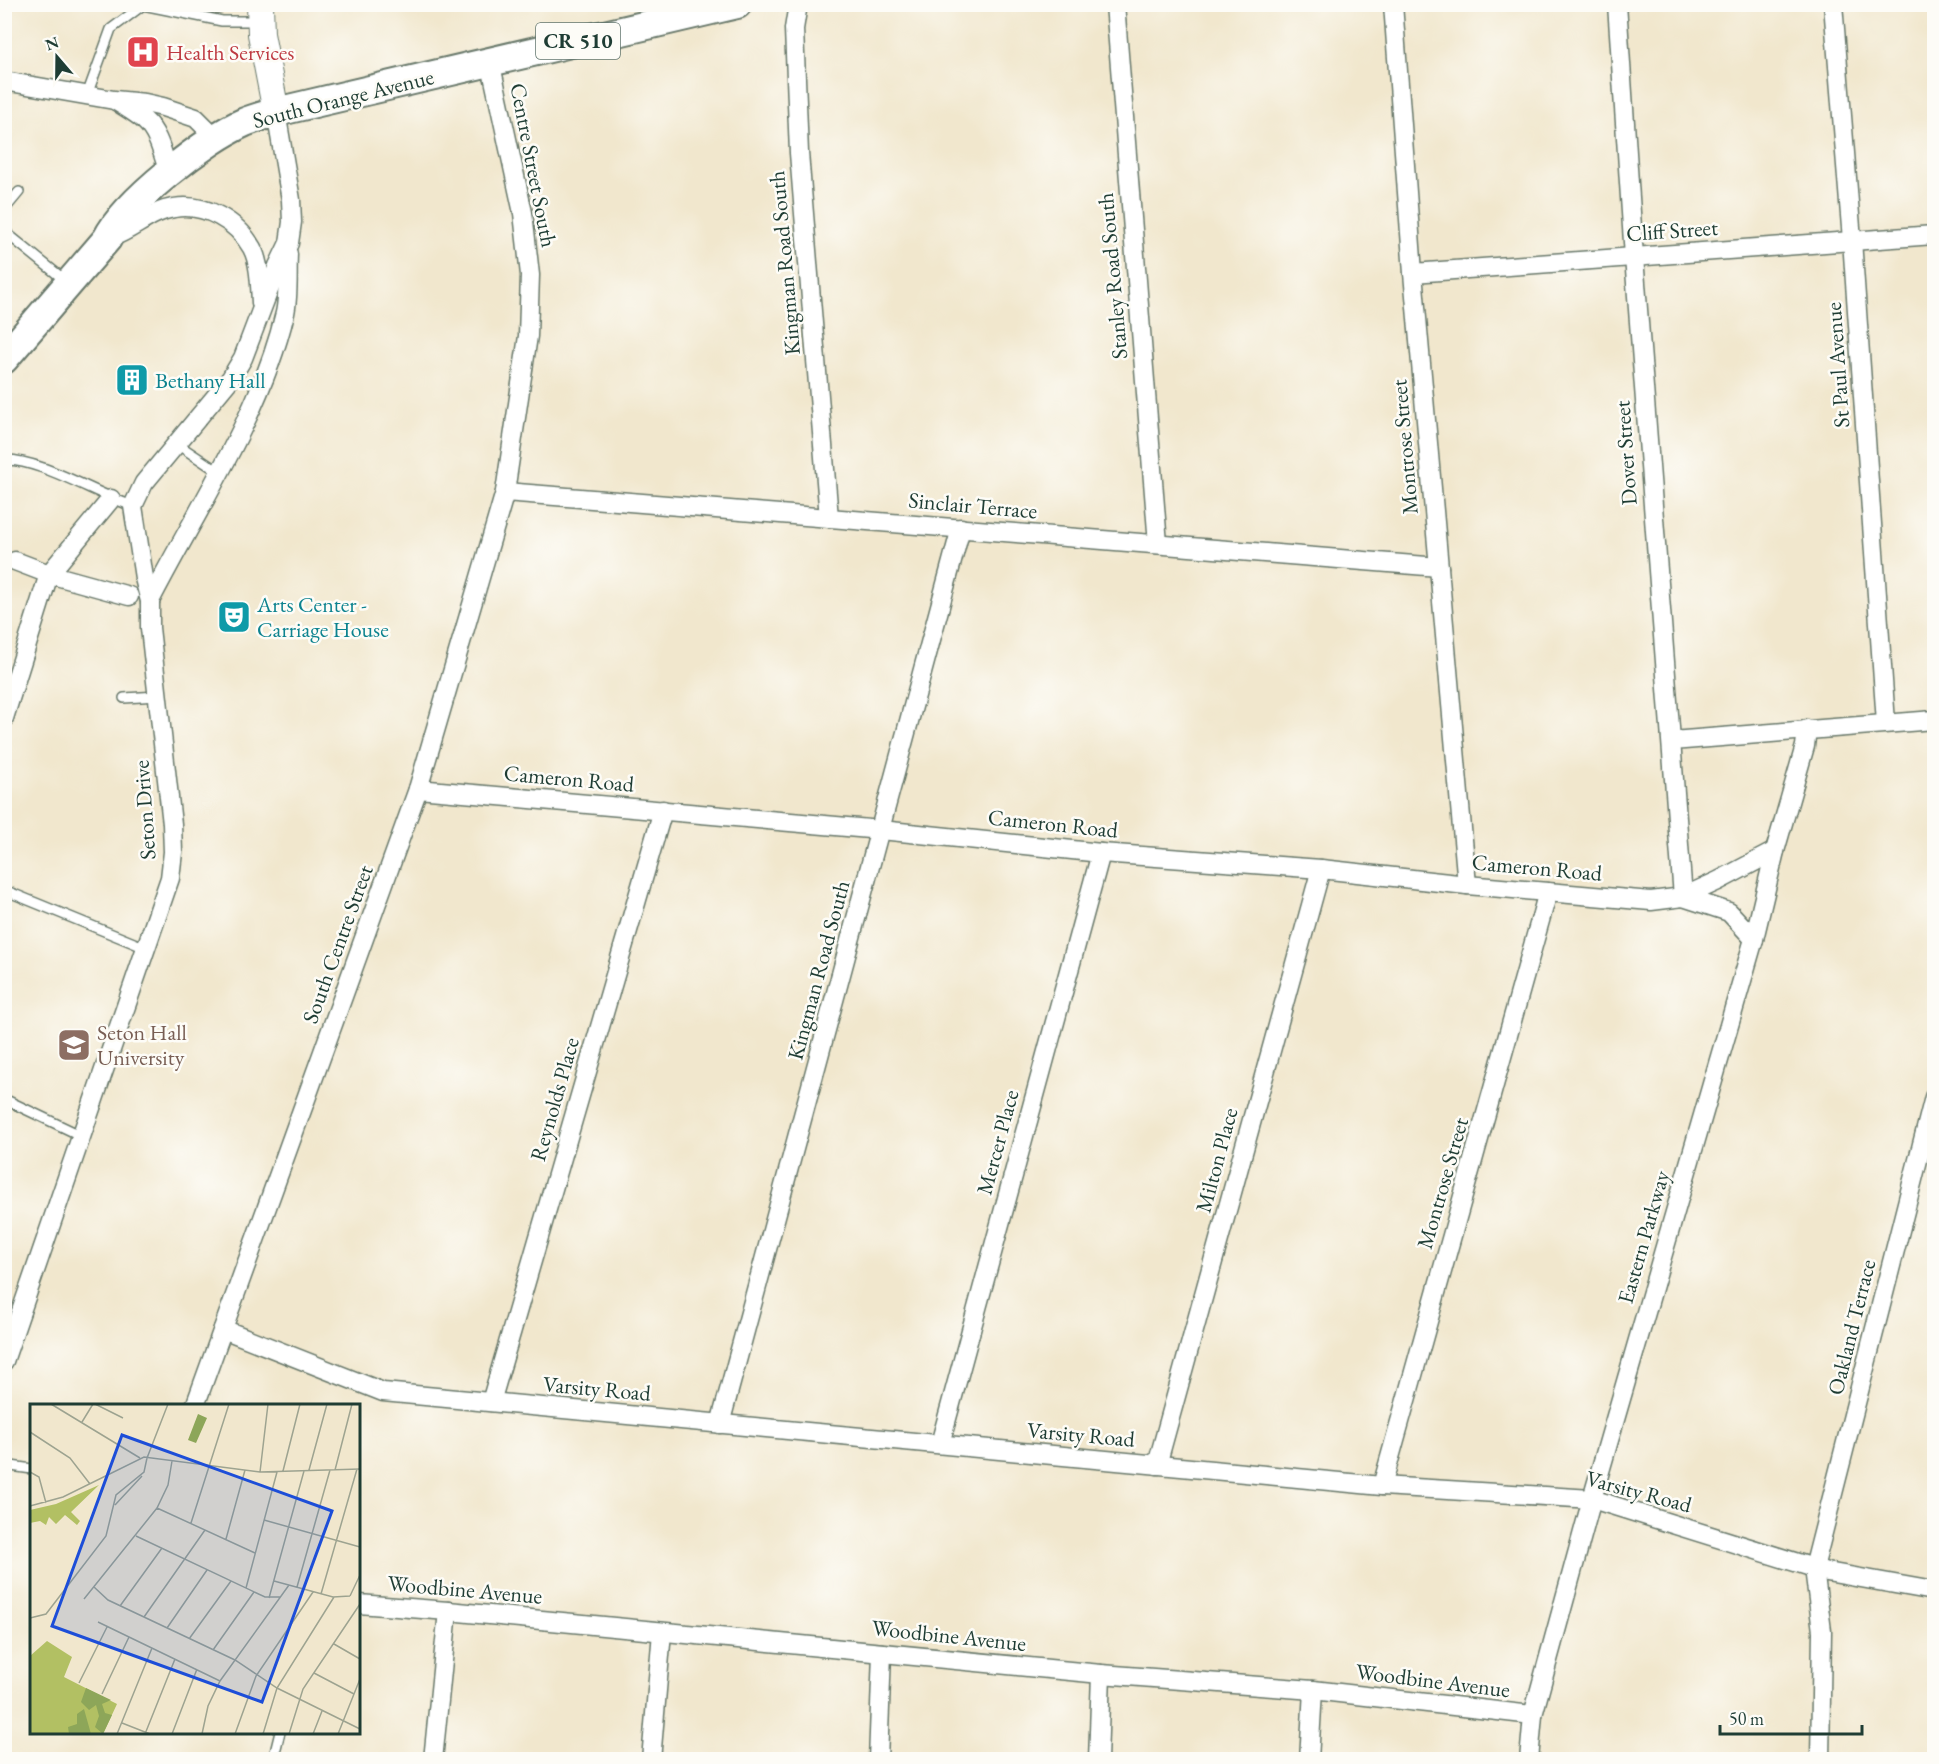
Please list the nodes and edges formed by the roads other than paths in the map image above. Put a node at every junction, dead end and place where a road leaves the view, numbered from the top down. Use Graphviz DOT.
graph roads {
  1 [pos="737,4"];
  2 [pos="798,4"];
  3 [pos="1115,4"];
  4 [pos="1393,4"];
  5 [pos="1617,4"];
  6 [pos="1833,4"];
  7 [pos="260,13"];
  8 [pos="490,61"];
  9 [pos="4,81"];
  10 [pos="87,95"];
  11 [pos="114,100"];
  12 [pos="276,112"];
  13 [pos="216,138"];
  14 [pos="169,173"];
  15 [pos="19,192"];
  16 [pos="4,210"];
  17 [pos="4,231"];
  18 [pos="1935,235"];
  19 [pos="107,239"];
  20 [pos="1852,240"];
  21 [pos="289,243"];
  22 [pos="1634,257"];
  23 [pos="1413,273"];
  24 [pos="69,284"];
  25 [pos="262,307"];
  26 [pos="4,359"];
  27 [pos="177,444"];
  28 [pos="4,460"];
  29 [pos="219,472"];
  30 [pos="504,492"];
  31 [pos="111,499"];
  32 [pos="133,507"];
  33 [pos="829,518"];
  34 [pos="962,528"];
  35 [pos="1158,544"];
  36 [pos="15,561"];
  37 [pos="1439,567"];
  38 [pos="49,574"];
  39 [pos="129,596"];
  40 [pos="150,601"];
  41 [pos="158,696"];
  42 [pos="124,698"];
  43 [pos="4,718"];
  44 [pos="1935,720"];
  45 [pos="1886,723"];
  46 [pos="1807,729"];
  47 [pos="1671,741"];
  48 [pos="418,789"];
  49 [pos="663,810"];
  50 [pos="881,830"];
  51 [pos="1775,851"];
  52 [pos="1101,853"];
  53 [pos="1321,869"];
  54 [pos="1467,885"];
  55 [pos="4,890"];
  56 [pos="1548,892"];
  57 [pos="1683,897"];
  58 [pos="1754,939"];
  59 [pos="146,948"];
  60 [pos="1935,1097"];
  61 [pos="4,1100"];
  62 [pos="82,1136"];
  63 [pos="223,1329"];
  64 [pos="9,1336"];
  65 [pos="4,1360"];
  66 [pos="490,1402"];
  67 [pos="196,1404"];
  68 [pos="720,1424"];
  69 [pos="940,1444"];
  70 [pos="4,1465"];
  71 [pos="1157,1465"];
  72 [pos="30,1469"];
  73 [pos="1382,1486"];
  74 [pos="1592,1499"];
  75 [pos="1814,1568"];
  76 [pos="1935,1591"];
  77 [pos="360,1604"];
  78 [pos="448,1611"];
  79 [pos="662,1632"];
  80 [pos="882,1653"];
  81 [pos="1101,1674"];
  82 [pos="1313,1690"];
  83 [pos="1533,1715"];
  84 [pos="280,1734"];
  85 [pos="273,1760"];
  86 [pos="433,1760"];
  87 [pos="651,1760"];
  88 [pos="878,1760"];
  89 [pos="1098,1760"];
  90 [pos="1309,1760"];
  91 [pos="1529,1760"];
  92 [pos="1820,1760"];
  1 -- 8 [label="main road, South Orange Avenue / CR 510"];
  2 -- 33 [label="street, Kingman Road South"];
  3 -- 35 [label="street, Stanley Road South"];
  4 -- 23 [label="street, Montrose Street"];
  5 -- 22 [label="street, Dover Street"];
  6 -- 20 [label="street, St Paul Avenue"];
  7 -- 10 [label="lane"];
  7 -- 12 [label="main road"];
  8 -- 12 [label="main road, South Orange Avenue / CR 510"];
  8 -- 30 [label="street, Centre Street South"];
  9 -- 10 [label="street"];
  10 -- 11 [label="street"];
  11 -- 13 [label="street"];
  11 -- 14 [label="street"];
  12 -- 13 [label="main road, South Orange Avenue / CR 510"];
  12 -- 21 [label="street"];
  13 -- 14 [label="main road, South Orange Avenue / CR 510"];
  14 -- 19 [label="main road, South Orange Avenue / CR 510"];
  15 -- 16 [label="lane"];
  17 -- 24 [label="lane"];
  18 -- 20 [label="street, Cliff Street"];
  19 -- 24 [label="main road, South Orange Avenue / CR 510"];
  19 -- 25 [label="street"];
  20 -- 22 [label="street, Cliff Street"];
  20 -- 45 [label="street, St Paul Avenue"];
  21 -- 25 [label="street"];
  21 -- 29 [label="street"];
  22 -- 23 [label="street, Cliff Street"];
  22 -- 47 [label="street, Dover Street"];
  23 -- 37 [label="street, Montrose Street"];
  24 -- 26 [label="main road, South Orange Avenue / CR 510"];
  25 -- 27 [label="street"];
  27 -- 29 [label="lane"];
  27 -- 32 [label="street"];
  28 -- 31 [label="lane"];
  29 -- 40 [label="street"];
  30 -- 33 [label="street, Sinclair Terrace"];
  30 -- 48 [label="street, South Centre Street"];
  31 -- 32 [label="lane"];
  31 -- 38 [label="street"];
  32 -- 40 [label="street, Seton Drive"];
  33 -- 34 [label="street, Sinclair Terrace"];
  34 -- 35 [label="street, Sinclair Terrace"];
  34 -- 50 [label="street, Kingman Road South"];
  35 -- 37 [label="street, Sinclair Terrace"];
  36 -- 38 [label="street"];
  37 -- 54 [label="street, Montrose Street"];
  38 -- 39 [label="street"];
  38 -- 43 [label="street"];
  40 -- 41 [label="street, Seton Drive"];
  41 -- 42 [label="lane"];
  41 -- 59 [label="street, Seton Drive"];
  44 -- 45 [label="street"];
  45 -- 46 [label="street"];
  46 -- 47 [label="street"];
  46 -- 51 [label="street, Eastern Parkway"];
  47 -- 57 [label="street, Dover Street"];
  48 -- 49 [label="street, Cameron Road"];
  48 -- 63 [label="street, South Centre Street"];
  49 -- 50 [label="street, Cameron Road"];
  49 -- 66 [label="street, Reynolds Place"];
  50 -- 52 [label="street, Cameron Road"];
  50 -- 68 [label="street, Kingman Road South"];
  51 -- 57 [label="street, Cameron Road"];
  51 -- 58 [label="street, Eastern Parkway"];
  52 -- 53 [label="street, Cameron Road"];
  52 -- 69 [label="street, Mercer Place"];
  53 -- 54 [label="street, Cameron Road"];
  53 -- 71 [label="street, Milton Place"];
  54 -- 56 [label="street, Cameron Road"];
  55 -- 59 [label="lane"];
  56 -- 57 [label="street, Cameron Road"];
  56 -- 73 [label="street, Montrose Street"];
  57 -- 58 [label="street, Cameron Road"];
  58 -- 74 [label="street, Eastern Parkway"];
  59 -- 62 [label="street, Seton Drive"];
  60 -- 75 [label="street, Oakland Terrace"];
  61 -- 62 [label="lane"];
  62 -- 64 [label="street, Seton Drive"];
  63 -- 66 [label="street, Varsity Road"];
  63 -- 67 [label="street, South Centre Street"];
  64 -- 65 [label="street, Seton Drive"];
  66 -- 68 [label="street, Varsity Road"];
  68 -- 69 [label="street, Varsity Road"];
  69 -- 71 [label="street, Varsity Road"];
  70 -- 72 [label="lane"];
  71 -- 73 [label="street, Varsity Road"];
  73 -- 74 [label="street, Varsity Road"];
  74 -- 75 [label="street, Varsity Road"];
  74 -- 83 [label="street, Eastern Parkway"];
  75 -- 76 [label="street, Varsity Road"];
  75 -- 92 [label="street"];
  77 -- 78 [label="street, Woodbine Avenue"];
  78 -- 79 [label="street, Woodbine Avenue"];
  78 -- 86 [label="street"];
  79 -- 80 [label="street, Woodbine Avenue"];
  79 -- 87 [label="street"];
  80 -- 81 [label="street, Woodbine Avenue"];
  80 -- 88 [label="street"];
  81 -- 82 [label="street, Woodbine Avenue"];
  81 -- 89 [label="street"];
  82 -- 83 [label="street, Woodbine Avenue"];
  82 -- 90 [label="street"];
  83 -- 91 [label="street, Eastern Parkway"];
  84 -- 85 [label="lane"];
}
